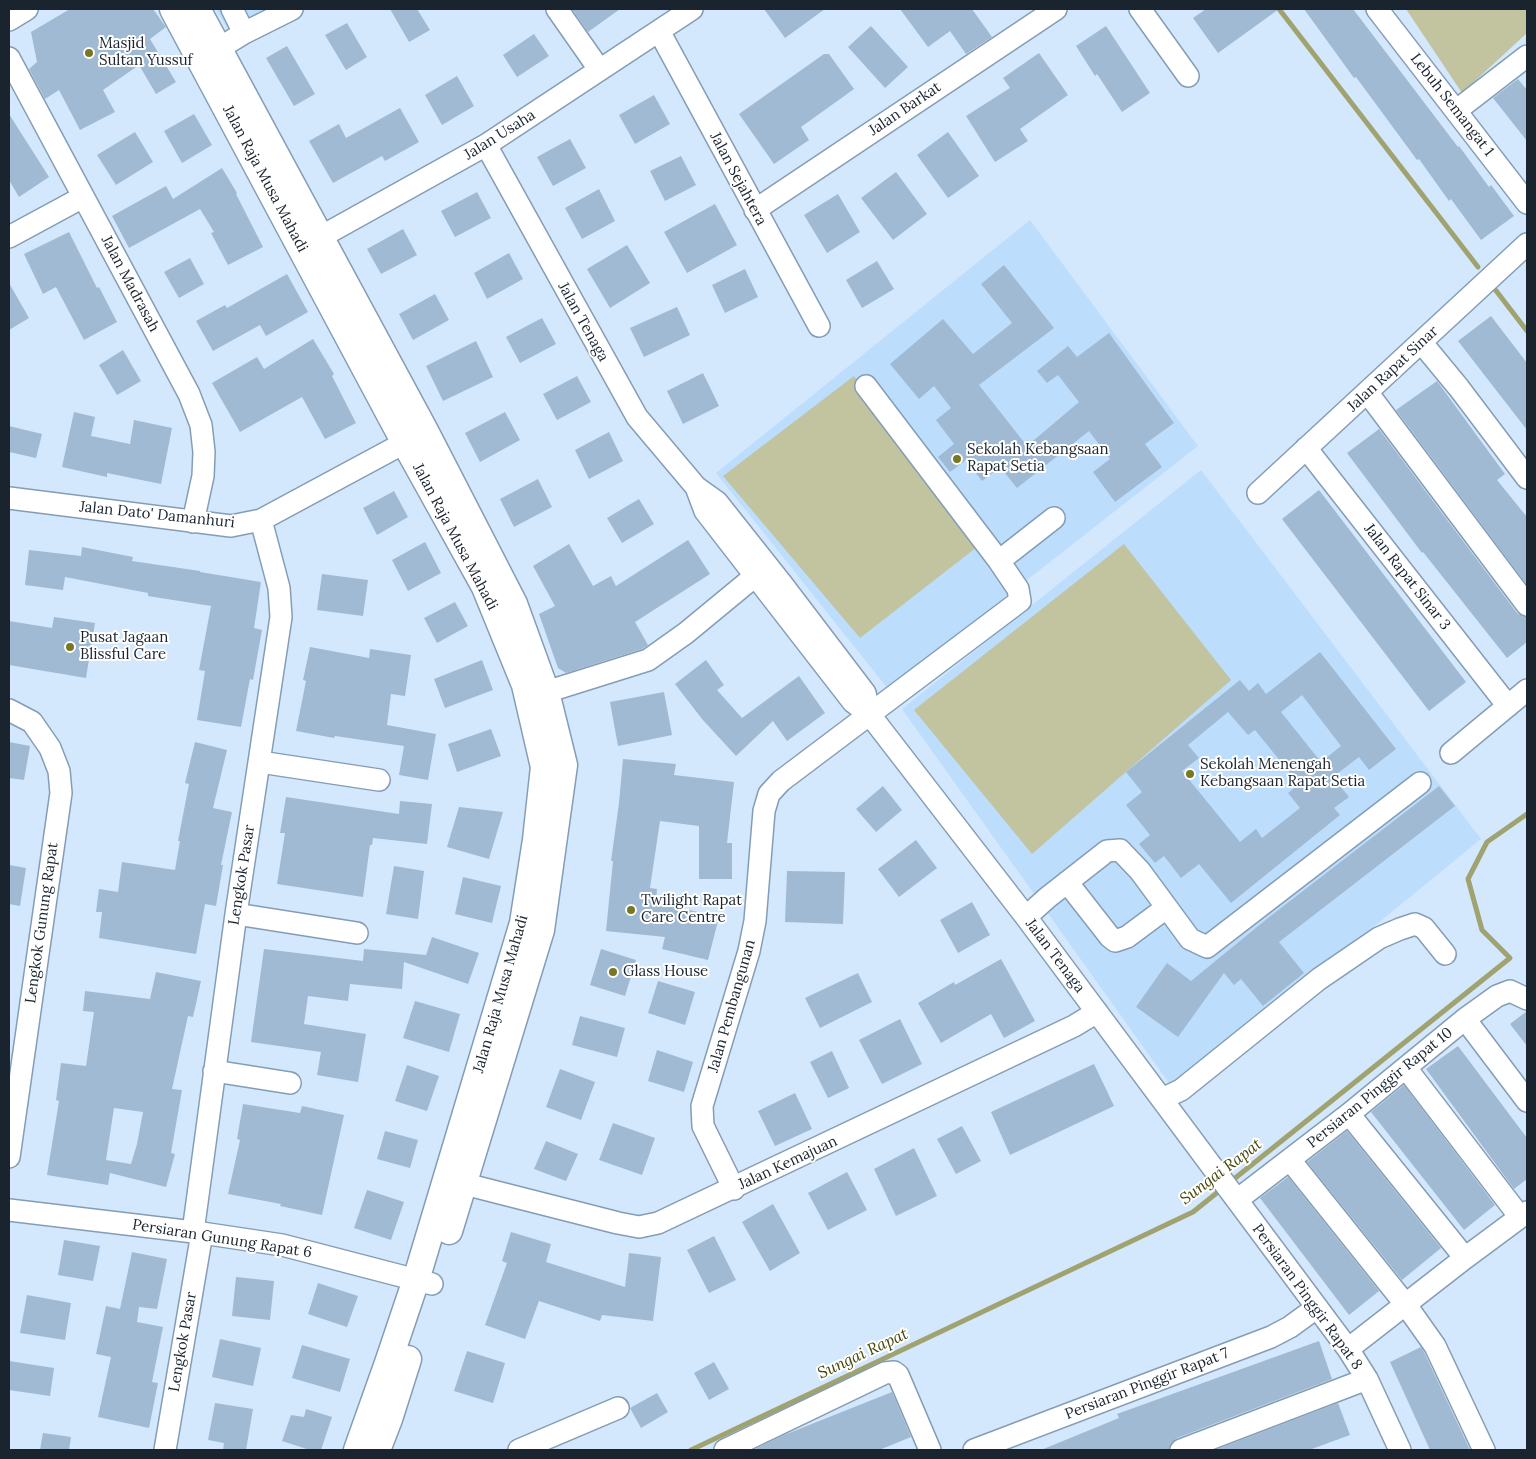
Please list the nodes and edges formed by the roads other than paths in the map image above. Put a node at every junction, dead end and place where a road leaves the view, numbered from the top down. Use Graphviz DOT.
graph roads {
  1 [pos="27,9"];
  2 [pos="173,9"];
  3 [pos="197,9"];
  4 [pos="232,9"];
  5 [pos="292,9"];
  6 [pos="557,9"];
  7 [pos="692,9"];
  8 [pos="1056,9"];
  9 [pos="1140,9"];
  10 [pos="1377,9"];
  11 [pos="9,20"];
  12 [pos="659,31"];
  13 [pos="244,33"];
  14 [pos="210,54"];
  15 [pos="9,58"];
  16 [pos="1525,62"];
  17 [pos="599,69"];
  18 [pos="1188,76"];
  19 [pos="1457,110"];
  20 [pos="486,145"];
  21 [pos="83,197"];
  22 [pos="1527,202"];
  23 [pos="755,210"];
  24 [pos="9,237"];
  25 [pos="310,242"];
  26 [pos="1527,244"];
  27 [pos="819,326"];
  28 [pos="1421,342"];
  29 [pos="866,386"];
  30 [pos="1367,392"];
  31 [pos="415,437"];
  32 [pos="1306,448"];
  33 [pos="1527,478"];
  34 [pos="1258,493"];
  35 [pos="9,498"];
  36 [pos="1054,518"];
  37 [pos="261,520"];
  38 [pos="193,522"];
  39 [pos="999,560"];
  40 [pos="761,571"];
  41 [pos="1527,606"];
  42 [pos="1527,690"];
  43 [pos="546,692"];
  44 [pos="1508,706"];
  45 [pos="9,710"];
  46 [pos="870,715"];
  47 [pos="1451,753"];
  48 [pos="260,762"];
  49 [pos="378,780"];
  50 [pos="1420,783"];
  51 [pos="1067,882"];
  52 [pos="1166,908"];
  53 [pos="236,914"];
  54 [pos="1026,917"];
  55 [pos="357,933"];
  56 [pos="1445,954"];
  57 [pos="1527,999"];
  58 [pos="1096,1012"];
  59 [pos="1465,1019"];
  60 [pos="1406,1068"];
  61 [pos="214,1071"];
  62 [pos="290,1083"];
  63 [pos="1162,1099"];
  64 [pos="1527,1100"];
  65 [pos="1349,1114"];
  66 [pos="9,1157"];
  67 [pos="1290,1160"];
  68 [pos="455,1181"];
  69 [pos="734,1188"];
  70 [pos="1230,1191"];
  71 [pos="9,1210"];
  72 [pos="1524,1215"];
  73 [pos="197,1233"];
  74 [pos="1465,1258"];
  75 [pos="424,1282"];
  76 [pos="1406,1305"];
  77 [pos="1316,1308"];
  78 [pos="1348,1349"];
  79 [pos="1366,1379"];
  80 [pos="618,1408"];
  81 [pos="1393,1448"];
  82 [pos="165,1450"];
  83 [pos="357,1450"];
  84 [pos="377,1450"];
  85 [pos="519,1450"];
  86 [pos="725,1450"];
  87 [pos="930,1450"];
  88 [pos="974,1450"];
  89 [pos="1181,1450"];
  90 [pos="1484,1450"];
  1 -- 11 [label="street"];
  2 -- 14 [label="main road, Jalan Raja Musa Mahadi"];
  3 -- 14 [label="main road, Jalan Raja Musa Mahadi"];
  4 -- 13 [label="street"];
  5 -- 13 [label="street"];
  6 -- 17 [label="street"];
  7 -- 12 [label="street, Jalan Usaha"];
  8 -- 23 [label="street, Jalan Barkat"];
  9 -- 18 [label="street"];
  10 -- 19 [label="street, Lebuh Semangat 1"];
  12 -- 17 [label="street, Jalan Usaha"];
  12 -- 23 [label="street, Jalan Sejahtera"];
  13 -- 14 [label="street"];
  14 -- 25 [label="main road, Jalan Raja Musa Mahadi"];
  15 -- 21 [label="street, Jalan Madrasah"];
  16 -- 19 [label="street"];
  17 -- 20 [label="street, Jalan Usaha"];
  19 -- 22 [label="street, Lebuh Semangat 1"];
  20 -- 25 [label="street, Jalan Usaha"];
  20 -- 40 [label="street, Jalan Tenaga"];
  21 -- 24 [label="street"];
  21 -- 38 [label="street, Jalan Madrasah"];
  23 -- 27 [label="street, Jalan Sejahtera"];
  25 -- 31 [label="main road, Jalan Raja Musa Mahadi"];
  26 -- 28 [label="street, Jalan Rapat Sinar"];
  28 -- 30 [label="street, Jalan Rapat Sinar"];
  28 -- 33 [label="street"];
  29 -- 39 [label="street"];
  30 -- 32 [label="street, Jalan Rapat Sinar"];
  30 -- 41 [label="street"];
  31 -- 37 [label="street, Jalan Dato' Damanhuri"];
  31 -- 43 [label="main road, Jalan Raja Musa Mahadi"];
  31 -- 68 [label="main road, Jalan Raja Musa Mahadi"];
  32 -- 34 [label="street, Jalan Rapat Sinar"];
  32 -- 44 [label="street, Jalan Rapat Sinar 3"];
  35 -- 38 [label="street, Jalan Dato' Damanhuri"];
  36 -- 39 [label="street"];
  37 -- 38 [label="street, Jalan Dato' Damanhuri"];
  37 -- 48 [label="street, Lengkok Pasar"];
  39 -- 46 [label="street, Jalan Pembangunan"];
  40 -- 43 [label="street"];
  40 -- 46 [label="street, Jalan Tenaga"];
  42 -- 44 [label="street"];
  43 -- 68 [label="main road, Jalan Raja Musa Mahadi"];
  44 -- 47 [label="street"];
  45 -- 66 [label="street, Lengkok Gunung Rapat"];
  46 -- 54 [label="street, Jalan Tenaga"];
  46 -- 69 [label="street, Jalan Pembangunan"];
  48 -- 49 [label="street"];
  48 -- 53 [label="street, Lengkok Pasar"];
  50 -- 52 [label="street"];
  51 -- 52 [label="street"];
  51 -- 52 [label="street"];
  51 -- 54 [label="street"];
  53 -- 55 [label="street"];
  53 -- 61 [label="street, Lengkok Pasar"];
  54 -- 58 [label="street, Jalan Tenaga"];
  56 -- 63 [label="street"];
  57 -- 59 [label="street"];
  58 -- 63 [label="street, Jalan Tenaga"];
  58 -- 69 [label="street, Jalan Kemajuan"];
  59 -- 60 [label="street, Persiaran Pinggir Rapat 10"];
  59 -- 64 [label="street, Persiaran Pinggir Rapat 10"];
  60 -- 65 [label="street, Persiaran Pinggir Rapat 10"];
  60 -- 72 [label="street"];
  61 -- 62 [label="street"];
  61 -- 73 [label="street, Lengkok Pasar"];
  63 -- 70 [label="street, Jalan Tenaga"];
  65 -- 67 [label="street, Persiaran Pinggir Rapat 10"];
  65 -- 74 [label="street"];
  67 -- 70 [label="street, Persiaran Pinggir Rapat 10"];
  67 -- 76 [label="street"];
  68 -- 69 [label="street, Jalan Kemajuan"];
  68 -- 75 [label="main road, Jalan Raja Musa Mahadi"];
  70 -- 77 [label="street, Persiaran Pinggir Rapat 8"];
  71 -- 73 [label="street, Persiaran Gunung Rapat 6"];
  72 -- 74 [label="street"];
  73 -- 75 [label="street, Persiaran Gunung Rapat 6"];
  73 -- 82 [label="street, Lengkok Pasar"];
  74 -- 76 [label="street"];
  75 -- 83 [label="main road, Jalan Raja Musa Mahadi"];
  75 -- 84 [label="main road, Jalan Raja Musa Mahadi"];
  76 -- 78 [label="street"];
  76 -- 90 [label="street"];
  77 -- 78 [label="street, Persiaran Pinggir Rapat 8"];
  77 -- 88 [label="street, Persiaran Pinggir Rapat 7"];
  78 -- 79 [label="street, Persiaran Pinggir Rapat 8"];
  79 -- 81 [label="street, Persiaran Pinggir Rapat 8"];
  79 -- 89 [label="street"];
  80 -- 85 [label="street"];
  86 -- 87 [label="street"];
}
